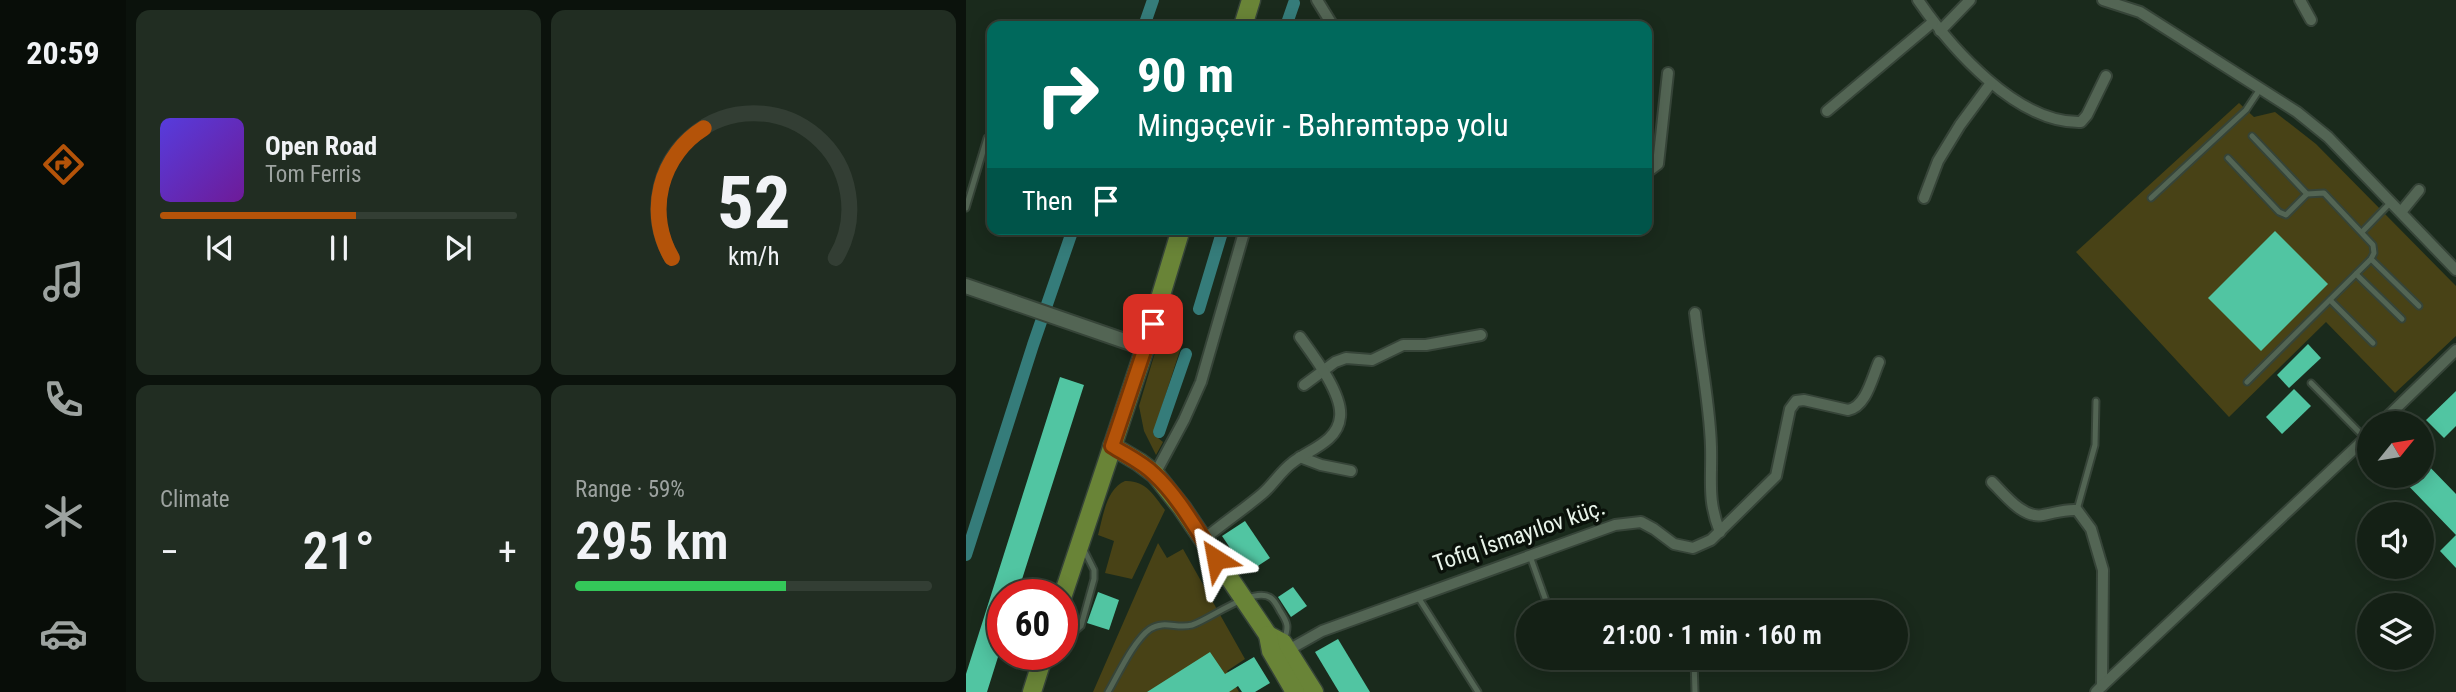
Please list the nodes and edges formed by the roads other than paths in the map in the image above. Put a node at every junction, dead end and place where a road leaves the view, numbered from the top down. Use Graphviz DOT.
graph roads {
  1 [pos="1251,0"];
  2 [pos="1317,0"];
  3 [pos="1918,0"];
  4 [pos="1970,0"];
  5 [pos="2103,0"];
  6 [pos="2300,0"];
  7 [pos="2311,20"];
  8 [pos="1245,21"];
  9 [pos="1330,21"];
  10 [pos="1936,26"];
  11 [pos="1668,73"];
  12 [pos="2106,76"];
  13 [pos="1991,83"];
  14 [pos="2260,89"];
  15 [pos="1827,111"];
  16 [pos="2252,136"];
  17 [pos="987,138"];
  18 [pos="2228,158"];
  19 [pos="1652,168"];
  20 [pos="2419,190"];
  21 [pos="2307,194"];
  22 [pos="1924,198"];
  23 [pos="2151,198"];
  24 [pos="2391,202"];
  25 [pos="966,208"];
  26 [pos="2401,212"];
  27 [pos="2362,232"];
  28 [pos="1179,235"];
  29 [pos="1243,235"];
  30 [pos="2371,259"];
  31 [pos="2456,270"];
  32 [pos="2356,274"];
  33 [pos="966,286"];
  34 [pos="2330,300"];
  35 [pos="2419,306"];
  36 [pos="1695,313"];
  37 [pos="2402,319"];
  38 [pos="1481,335"];
  39 [pos="1300,337"];
  40 [pos="2373,343"];
  41 [pos="1145,348"];
  42 [pos="2456,350"];
  43 [pos="1879,362"];
  44 [pos="1323,370"];
  45 [pos="2247,382"];
  46 [pos="2311,383"];
  47 [pos="1304,385"];
  48 [pos="2096,401"];
  49 [pos="2393,411"];
  50 [pos="2357,427"];
  51 [pos="2357,445"];
  52 [pos="1112,446"];
  53 [pos="1300,457"];
  54 [pos="1351,471"];
  55 [pos="1155,474"];
  56 [pos="1992,482"];
  57 [pos="2077,510"];
  58 [pos="1720,532"];
  59 [pos="1202,540"];
  60 [pos="1080,541"];
  61 [pos="1530,556"];
  62 [pos="1068,579"];
  63 [pos="1418,597"];
  64 [pos="1242,599"];
  65 [pos="1546,600"];
  66 [pos="1078,629"];
  67 [pos="1279,647"];
  68 [pos="1042,670"];
  69 [pos="1694,670"];
  70 [pos="2099,689"];
  71 [pos="1037,691"];
  72 [pos="1108,692"];
  73 [pos="1296,692"];
  74 [pos="1314,692"];
  75 [pos="1478,692"];
  76 [pos="1695,692"];
  1 -- 8 [label="main road"];
  2 -- 9 [label="street"];
  3 -- 10 [label="street"];
  4 -- 10 [label="street"];
  5 -- 14 [label="street"];
  6 -- 7 [label="street"];
  10 -- 13 [label="street"];
  10 -- 15 [label="street"];
  11 -- 19 [label="street"];
  12 -- 13 [label="street"];
  13 -- 22 [label="street"];
  14 -- 23 [label="lane"];
  14 -- 24 [label="street"];
  16 -- 21 [label="lane"];
  17 -- 25 [label="lane"];
  18 -- 21 [label="lane"];
  20 -- 26 [label="street"];
  21 -- 27 [label="lane"];
  24 -- 26 [label="street"];
  24 -- 27 [label="lane"];
  26 -- 31 [label="street"];
  27 -- 30 [label="lane"];
  28 -- 41 [label="main road"];
  29 -- 55 [label="street"];
  30 -- 32 [label="lane"];
  30 -- 35 [label="lane"];
  32 -- 34 [label="lane"];
  32 -- 37 [label="lane"];
  33 -- 41 [label="street"];
  34 -- 40 [label="lane"];
  34 -- 45 [label="lane"];
  36 -- 58 [label="street"];
  38 -- 44 [label="street"];
  39 -- 44 [label="street"];
  41 -- 52 [label="main road"];
  42 -- 49 [label="street"];
  43 -- 58 [label="street, Tofiq İsmayılov küç."];
  44 -- 47 [label="street"];
  44 -- 53 [label="street"];
  46 -- 50 [label="lane"];
  48 -- 57 [label="lane"];
  51 -- 70 [label="street"];
  52 -- 55 [label="main road"];
  52 -- 60 [label="main road"];
  53 -- 54 [label="street"];
  53 -- 59 [label="street"];
  55 -- 59 [label="main road"];
  56 -- 57 [label="street"];
  57 -- 70 [label="street"];
  58 -- 61 [label="street, Tofiq İsmayılov küç."];
  59 -- 64 [label="main road"];
  60 -- 62 [label="main road"];
  60 -- 66 [label="lane"];
  61 -- 63 [label="street, Tofiq İsmayılov küç."];
  61 -- 65 [label="lane"];
  63 -- 67 [label="street, Tofiq İsmayılov küç."];
  63 -- 75 [label="lane"];
  64 -- 67 [label="main road"];
  64 -- 67 [label="lane"];
  64 -- 72 [label="lane"];
  67 -- 73 [label="main road"];
  67 -- 74 [label="main road"];
  68 -- 71 [label="main road"];
  69 -- 76 [label="lane"];
}
